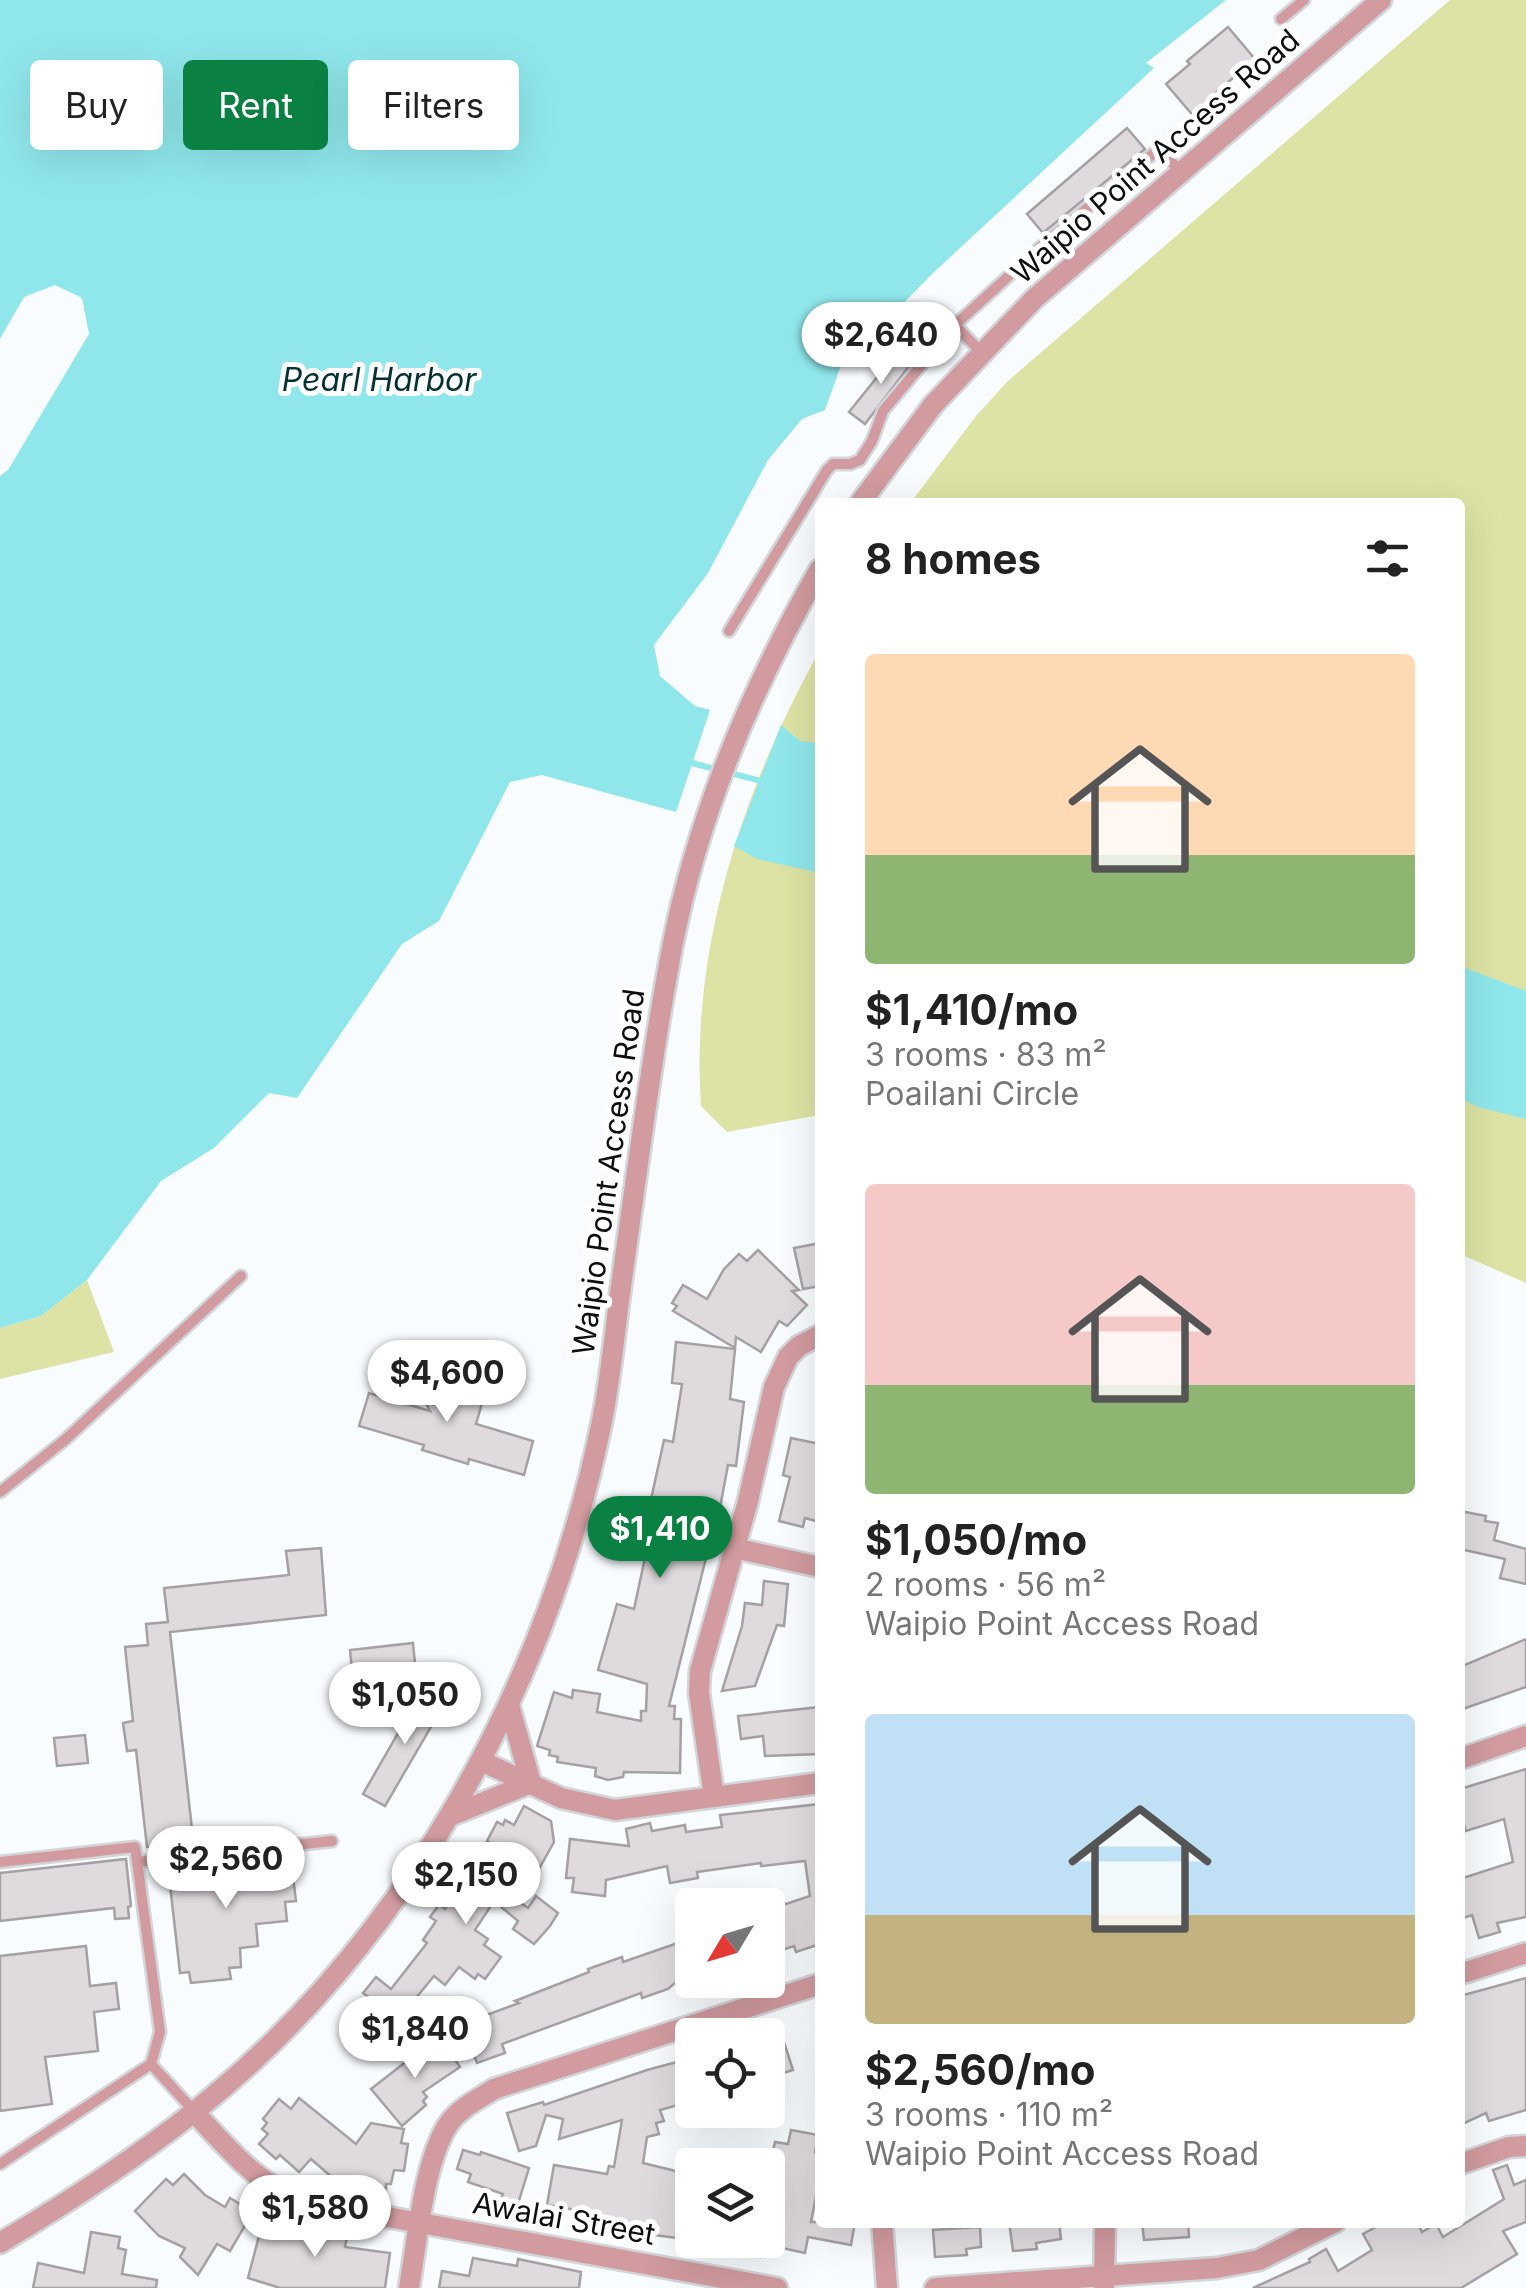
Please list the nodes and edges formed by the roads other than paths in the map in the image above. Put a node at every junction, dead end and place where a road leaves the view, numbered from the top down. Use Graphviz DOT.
graph roads {
  1 [pos="1304,0"];
  2 [pos="1381,0"];
  3 [pos="1281,19"];
  4 [pos="1181,173"];
  5 [pos="955,325"];
  6 [pos="982,352"];
  7 [pos="864,498"];
  8 [pos="815,578"];
  9 [pos="729,632"];
  10 [pos="241,1276"];
  11 [pos="815,1338"];
  12 [pos="0,1492"];
  13 [pos="734,1548"];
  14 [pos="815,1566"];
  15 [pos="509,1705"];
  16 [pos="1526,1736"];
  17 [pos="1465,1757"];
  18 [pos="481,1761"];
  19 [pos="531,1783"];
  20 [pos="815,1784"];
  21 [pos="714,1797"];
  22 [pos="450,1816"];
  23 [pos="332,1841"];
  24 [pos="0,1862"];
  25 [pos="137,1862"];
  26 [pos="1526,1953"];
  27 [pos="1465,1972"];
  28 [pos="815,1986"];
  29 [pos="151,2064"];
  30 [pos="194,2112"];
  31 [pos="1526,2146"];
  32 [pos="1465,2162"];
  33 [pos="0,2164"];
  34 [pos="421,2222"];
  35 [pos="882,2228"];
  36 [pos="1105,2228"];
  37 [pos="1323,2228"];
  38 [pos="0,2242"];
  39 [pos="1104,2282"];
  40 [pos="409,2288"];
  41 [pos="777,2288"];
  42 [pos="887,2288"];
  43 [pos="934,2288"];
  1 -- 3 [label="lane"];
  2 -- 4 [label="street, Waipio Point Access Road"];
  4 -- 5 [label="lane"];
  4 -- 6 [label="street, Waipio Point Access Road"];
  5 -- 6 [label="lane"];
  5 -- 9 [label="lane"];
  6 -- 7 [label="street, Waipio Point Access Road"];
  8 -- 15 [label="street, Waipio Point Access Road"];
  10 -- 12 [label="lane"];
  11 -- 13 [label="street"];
  13 -- 14 [label="street"];
  13 -- 21 [label="street"];
  15 -- 18 [label="street, Waipio Point Access Road"];
  15 -- 19 [label="street"];
  16 -- 17 [label="street"];
  18 -- 19 [label="street"];
  18 -- 22 [label="street, Waipio Point Access Road"];
  19 -- 21 [label="street"];
  19 -- 22 [label="street"];
  20 -- 21 [label="street"];
  22 -- 30 [label="street, Waipio Point Access Road"];
  23 -- 25 [label="lane"];
  24 -- 25 [label="lane"];
  25 -- 29 [label="lane"];
  26 -- 27 [label="street"];
  28 -- 34 [label="street"];
  29 -- 30 [label="lane"];
  29 -- 33 [label="lane"];
  30 -- 34 [label="street, Awalai Street"];
  30 -- 38 [label="street, Waipio Point Access Road"];
  31 -- 32 [label="street"];
  34 -- 40 [label="street"];
  34 -- 41 [label="street, Awalai Street"];
  35 -- 42 [label="street"];
  36 -- 39 [label="street"];
  37 -- 39 [label="street"];
  39 -- 43 [label="street"];
}
